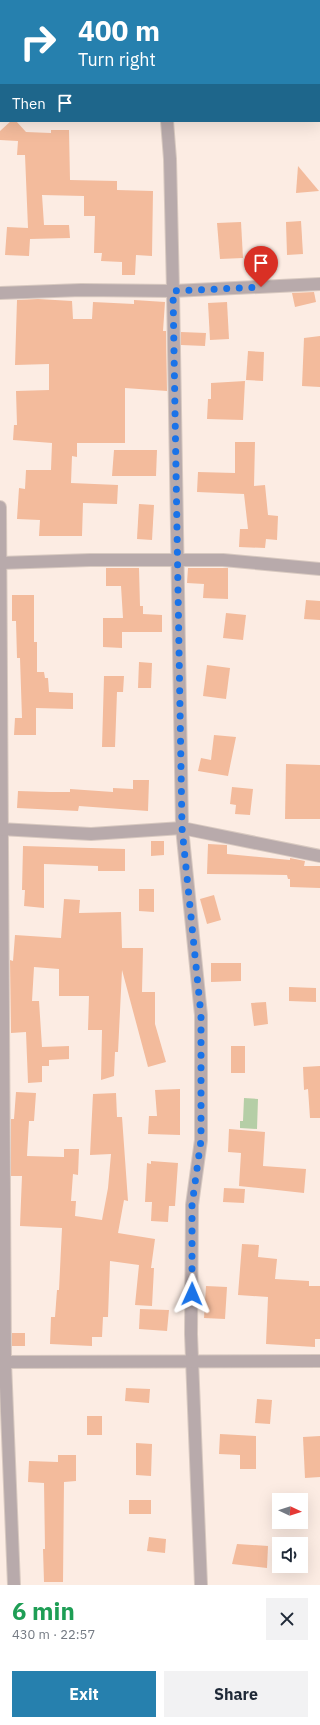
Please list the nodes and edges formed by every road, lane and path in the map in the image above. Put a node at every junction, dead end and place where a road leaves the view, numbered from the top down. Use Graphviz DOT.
graph roads {
  1 [pos="167,122"];
  2 [pos="320,284"];
  3 [pos="173,291"];
  4 [pos="0,293"];
  5 [pos="0,507"];
  6 [pos="177,561"];
  7 [pos="0,563"];
  8 [pos="320,569"];
  9 [pos="182,828"];
  10 [pos="0,829"];
  11 [pos="320,856"];
  12 [pos="320,1361"];
  13 [pos="2,1362"];
  14 [pos="193,1362"];
  15 [pos="14,1585"];
  16 [pos="201,1585"];
  1 -- 3 [label="street"];
  2 -- 3 [label="street"];
  3 -- 4 [label="street"];
  3 -- 6 [label="street"];
  5 -- 7 [label="street"];
  6 -- 7 [label="street"];
  6 -- 8 [label="street"];
  6 -- 9 [label="street"];
  7 -- 10 [label="street"];
  9 -- 10 [label="street"];
  9 -- 11 [label="street"];
  9 -- 14 [label="street"];
  10 -- 13 [label="street"];
  12 -- 14 [label="street"];
  13 -- 14 [label="street"];
  13 -- 15 [label="street"];
  14 -- 16 [label="street"];
}
